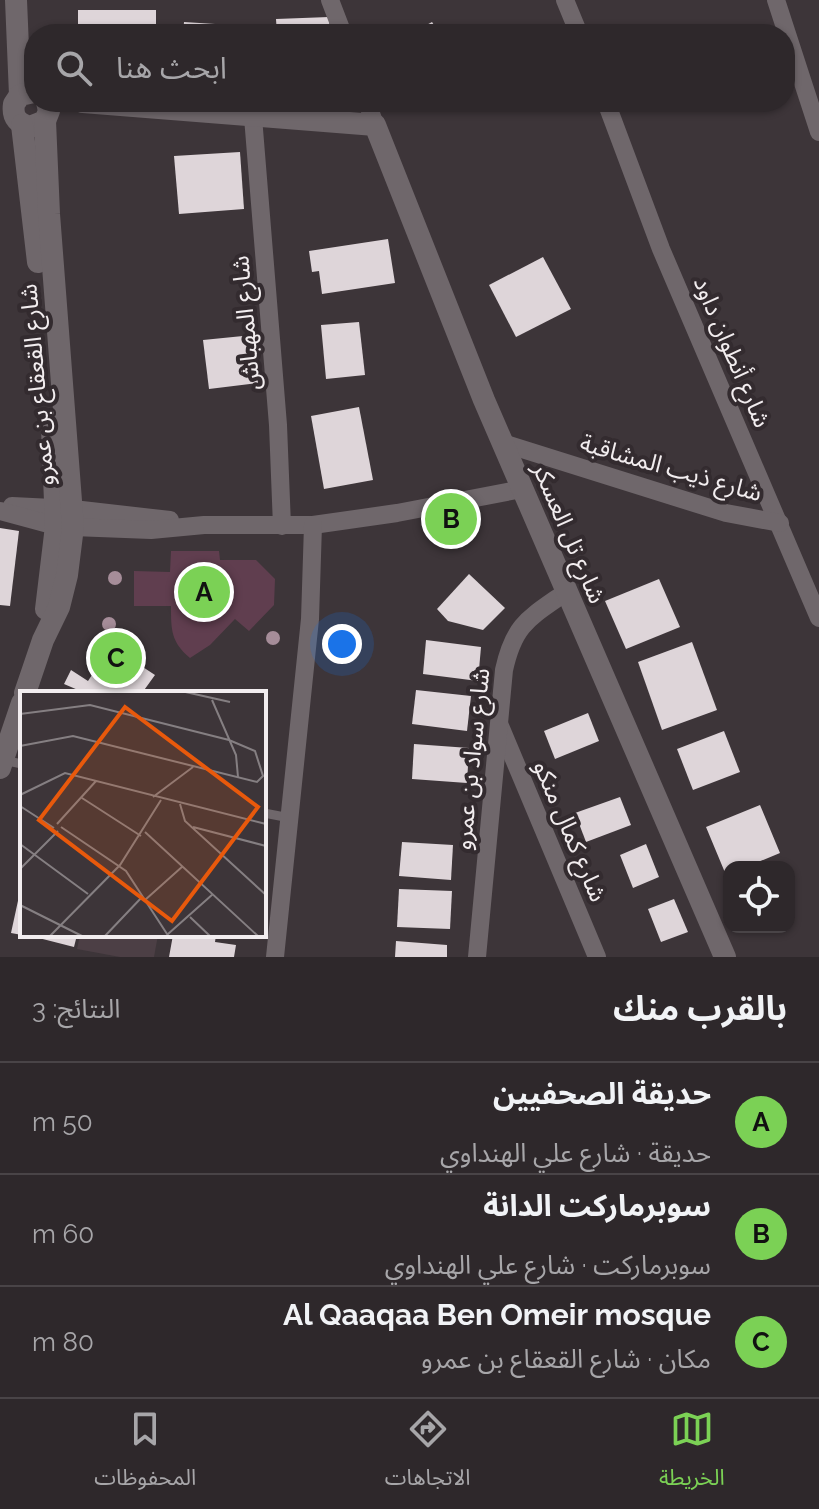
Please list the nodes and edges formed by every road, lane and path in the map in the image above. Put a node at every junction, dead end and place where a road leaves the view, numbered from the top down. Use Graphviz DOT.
graph roads {
  1 [pos="17,0"];
  2 [pos="330,0"];
  3 [pos="565,0"];
  4 [pos="776,0"];
  5 [pos="339,24"];
  6 [pos="575,24"];
  7 [pos="784,24"];
  8 [pos="24,29"];
  9 [pos="795,58"];
  10 [pos="18,97"];
  11 [pos="206,112"];
  12 [pos="370,112"];
  13 [pos="610,112"];
  14 [pos="46,114"];
  15 [pos="253,117"];
  16 [pos="14,123"];
  17 [pos="375,125"];
  18 [pos="819,132"];
  19 [pos="503,443"];
  20 [pos="522,489"];
  21 [pos="0,508"];
  22 [pos="64,517"];
  23 [pos="780,523"];
  24 [pos="313,525"];
  25 [pos="282,526"];
  26 [pos="566,592"];
  27 [pos="819,618"];
  28 [pos="26,691"];
  29 [pos="20,707"];
  30 [pos="499,724"];
  31 [pos="5,737"];
  32 [pos="8,764"];
  33 [pos="266,813"];
  34 [pos="290,818"];
  35 [pos="275,957"];
  36 [pos="477,957"];
  37 [pos="597,957"];
  38 [pos="725,957"];
  1 -- 8 [label="street"];
  1 -- 10 [label="street"];
  2 -- 5 [label="street"];
  3 -- 6 [label="street"];
  4 -- 7 [label="street"];
  9 -- 18 [label="street"];
  10 -- 16 [label="street, شارع القعقاع بن عمرو"];
  11 -- 15 [label="street"];
  12 -- 17 [label="street"];
  13 -- 23 [label="street, شارع أنطوان داود"];
  14 -- 16 [label="street"];
  14 -- 22 [label="street, شارع القعقاع بن عمرو"];
  15 -- 17 [label="street"];
  15 -- 25 [label="street, شارع المهباش"];
  16 -- 22 [label="street, شارع القعقاع بن عمرو"];
  17 -- 19 [label="street, شارع تل العسكر"];
  19 -- 20 [label="street, شارع تل العسكر"];
  19 -- 23 [label="street, شارع ذيب المشاقبة"];
  20 -- 24 [label="street"];
  20 -- 26 [label="street, شارع تل العسكر"];
  21 -- 22 [label="street"];
  22 -- 25 [label="street"];
  22 -- 28 [label="street, شارع القعقاع بن عمرو"];
  23 -- 27 [label="street, شارع أنطوان داود"];
  24 -- 25 [label="street"];
  24 -- 34 [label="street"];
  26 -- 30 [label="street, شارع سواد بن عمرو"];
  26 -- 38 [label="street, شارع تل العسكر"];
  29 -- 31 [label="street"];
  30 -- 36 [label="street, شارع سواد بن عمرو"];
  30 -- 37 [label="street, شارع كمال منكو"];
  31 -- 32 [label="street"];
  33 -- 34 [label="lane"];
  34 -- 35 [label="street"];
}
